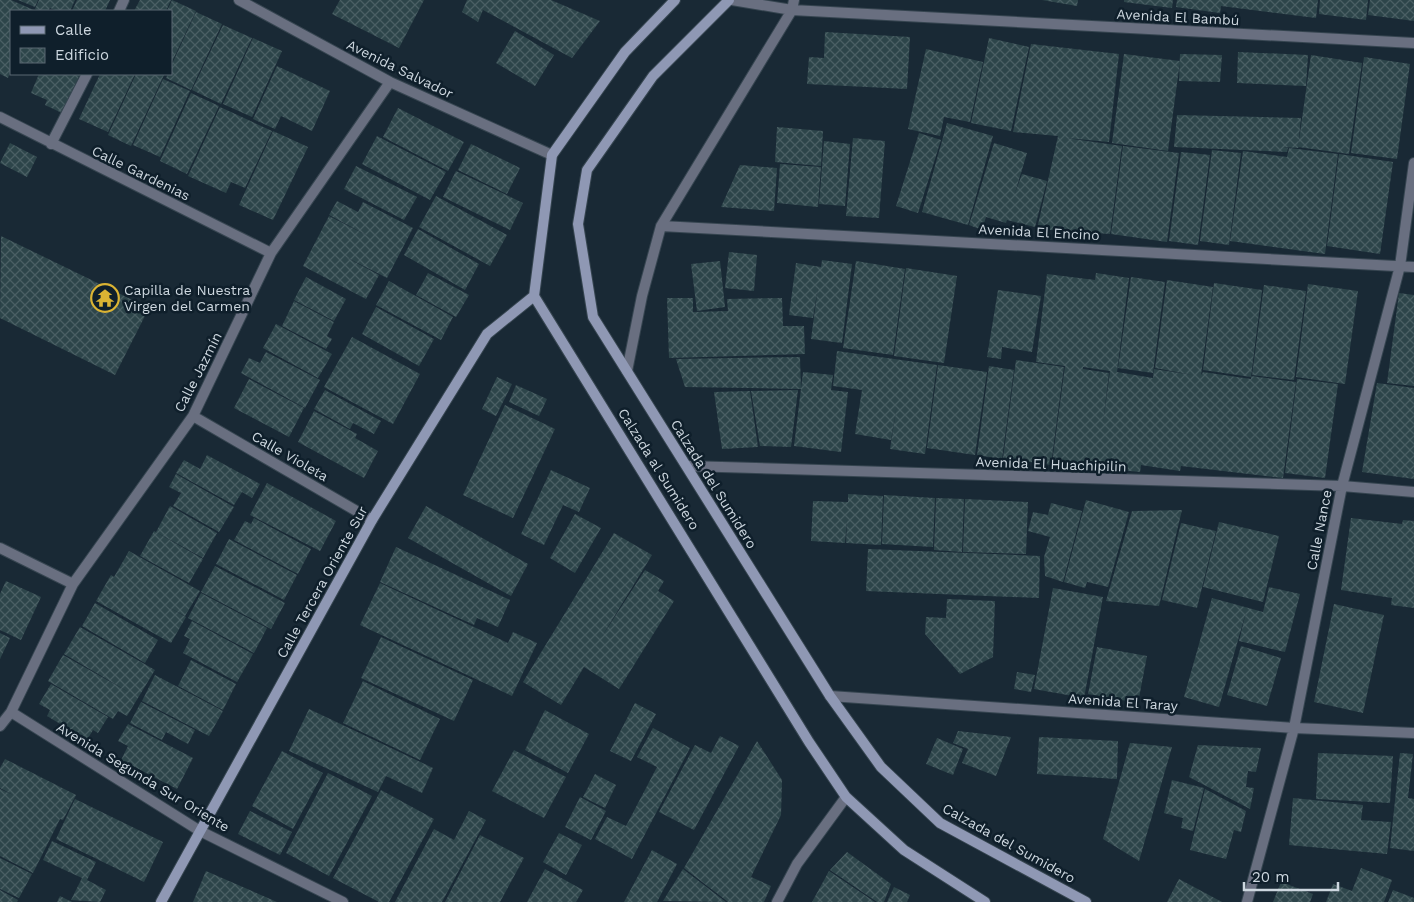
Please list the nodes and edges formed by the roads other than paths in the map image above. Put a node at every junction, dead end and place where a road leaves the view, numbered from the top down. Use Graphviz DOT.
graph roads {
  1 [pos="239,0"];
  2 [pos="675,0"];
  3 [pos="730,0"];
  4 [pos="793,5"];
  5 [pos="1414,43"];
  6 [pos="86,75"];
  7 [pos="390,82"];
  8 [pos="0,117"];
  9 [pos="51,144"];
  10 [pos="552,155"];
  11 [pos="1414,163"];
  12 [pos="662,226"];
  13 [pos="271,253"];
  14 [pos="1400,266"];
  15 [pos="1414,267"];
  16 [pos="534,296"];
  17 [pos="627,371"];
  18 [pos="193,416"];
  19 [pos="687,466"];
  20 [pos="1342,486"];
  21 [pos="1414,492"];
  22 [pos="372,520"];
  23 [pos="0,548"];
  24 [pos="73,584"];
  25 [pos="830,696"];
  26 [pos="11,712"];
  27 [pos="0,726"];
  28 [pos="1294,728"];
  29 [pos="1414,733"];
  30 [pos="846,797"];
  31 [pos="200,831"];
  32 [pos="161,902"];
  33 [pos="343,902"];
  34 [pos="777,902"];
  35 [pos="986,902"];
  36 [pos="1086,902"];
  37 [pos="1247,902"];
  1 -- 7 [label="street, Avenida Salvador"];
  2 -- 10 [label="main road"];
  3 -- 4 [label="street, Avenida El Bambú"];
  3 -- 17 [label="main road, Calzada del Sumidero"];
  4 -- 5 [label="street, Avenida El Bambú"];
  4 -- 12 [label="street"];
  6 -- 9 [label="street"];
  7 -- 10 [label="street, Avenida Salvador"];
  7 -- 13 [label="street, Calle Jazmín"];
  8 -- 9 [label="street, Calle Gardenias"];
  9 -- 13 [label="street, Calle Gardenias"];
  10 -- 16 [label="main road"];
  11 -- 14 [label="street, Calle Nance"];
  12 -- 14 [label="street, Avenida El Encino"];
  12 -- 17 [label="street"];
  13 -- 18 [label="street, Calle Jazmín"];
  14 -- 15 [label="street, Avenida El Encino"];
  14 -- 20 [label="street, Calle Nance"];
  16 -- 22 [label="main road, Calle Tercera Oriente Sur"];
  16 -- 30 [label="main road, Calzada al Sumidero"];
  17 -- 19 [label="main road, Calzada del Sumidero"];
  18 -- 22 [label="street, Calle Violeta"];
  18 -- 24 [label="street, Calle Jazmín"];
  19 -- 20 [label="street, Avenida El Huachipilin"];
  19 -- 25 [label="main road, Calzada del Sumidero"];
  20 -- 21 [label="street, Avenida El Huachipilin"];
  20 -- 28 [label="street, Calle Nance"];
  22 -- 31 [label="main road, Calle Tercera Oriente Sur"];
  23 -- 24 [label="street"];
  24 -- 26 [label="street, Calle Jazmín"];
  25 -- 28 [label="street, Avenida El Taray"];
  25 -- 36 [label="main road, Calzada del Sumidero"];
  26 -- 27 [label="street, Calle Jazmín"];
  26 -- 31 [label="street, Avenida Segunda Sur Oriente"];
  28 -- 29 [label="street, Avenida El Taray"];
  28 -- 37 [label="street, Calle Nance"];
  30 -- 34 [label="street"];
  30 -- 35 [label="main road, Calzada al Sumidero"];
  31 -- 32 [label="main road, Calle Tercera Oriente Sur"];
  31 -- 33 [label="street, Avenida Segunda Sur Oriente"];
}
